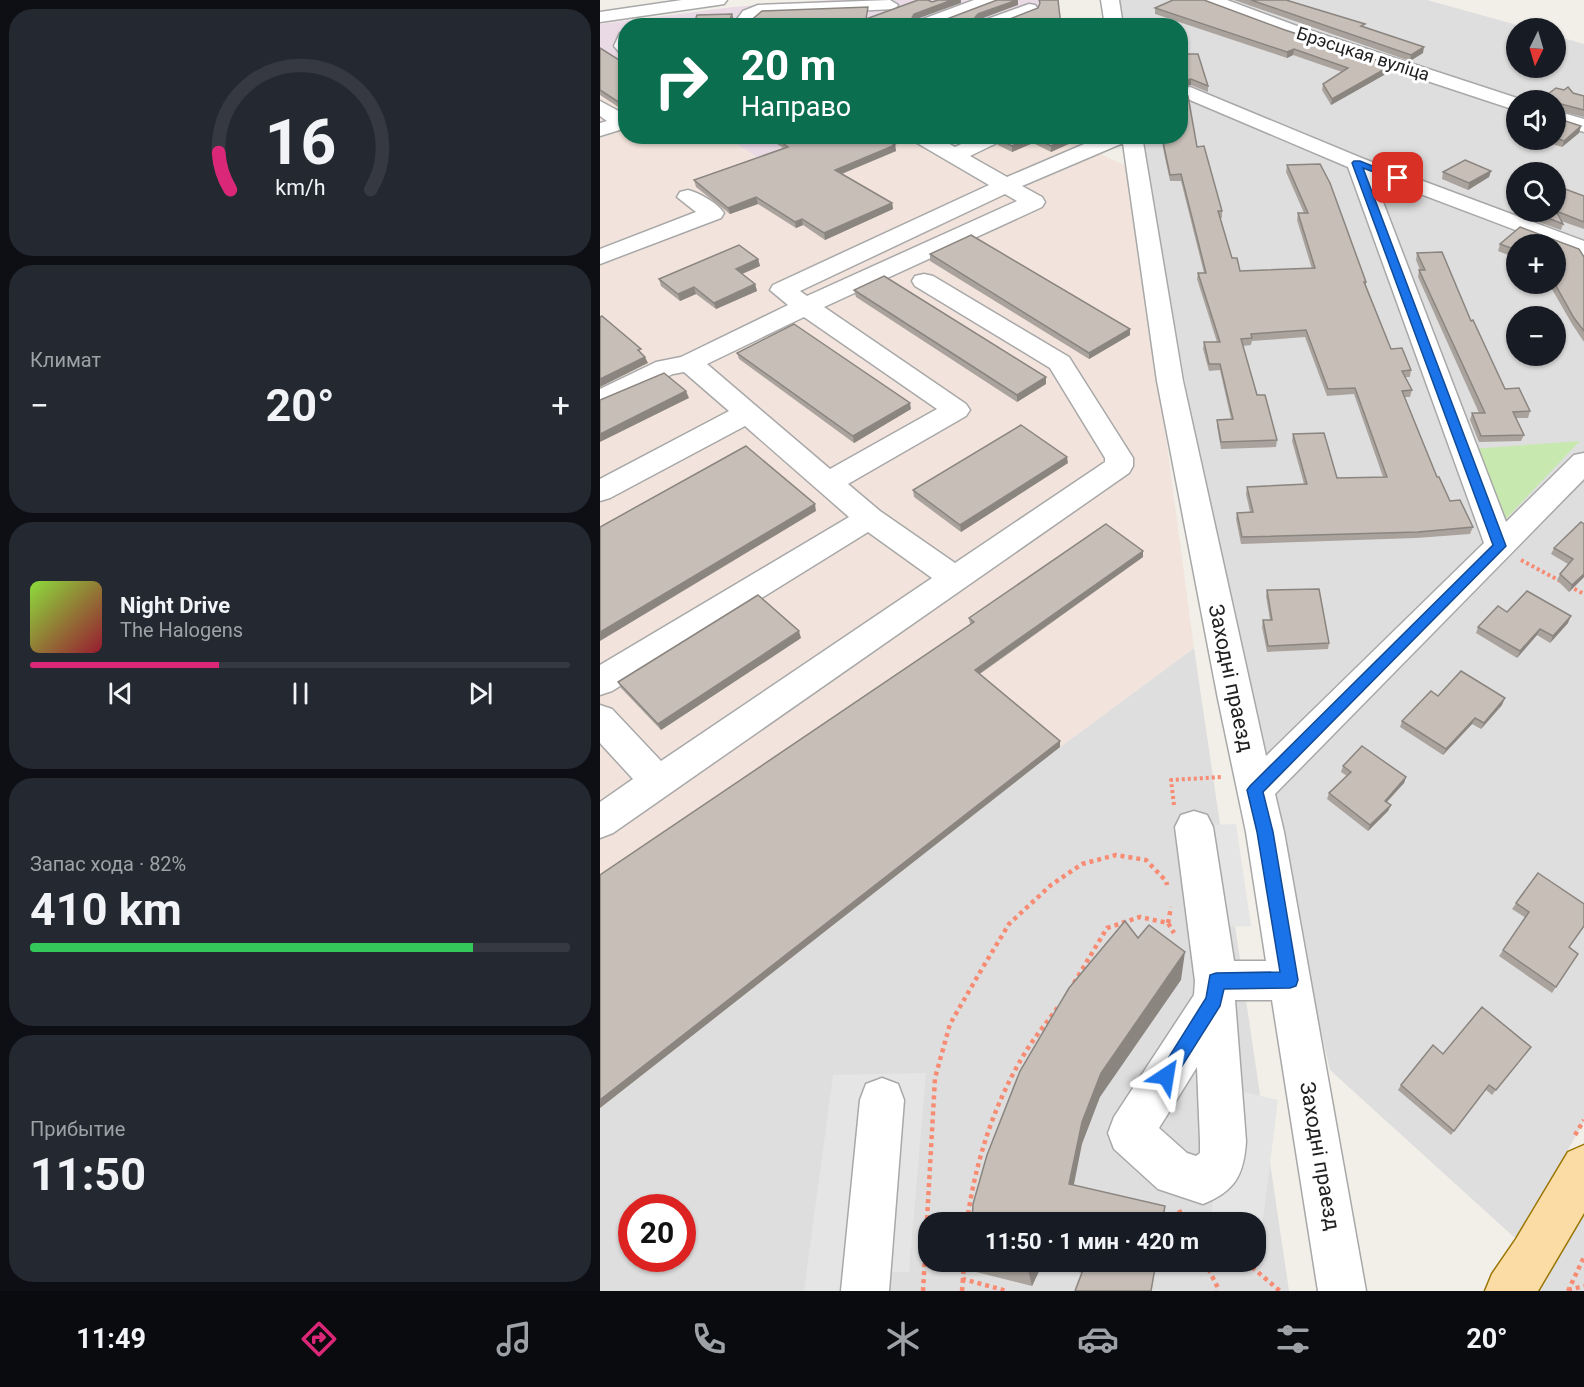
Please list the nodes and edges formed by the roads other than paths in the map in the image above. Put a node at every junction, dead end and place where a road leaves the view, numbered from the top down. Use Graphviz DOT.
graph roads {
  1 [pos="718,0"];
  2 [pos="990,0"];
  3 [pos="1110,0"];
  4 [pos="1211,0"];
  5 [pos="908,1"];
  6 [pos="889,5"];
  7 [pos="1030,11"];
  8 [pos="600,17"];
  9 [pos="747,18"];
  10 [pos="879,18"];
  11 [pos="942,18"];
  12 [pos="1009,18"];
  13 [pos="1113,18"];
  14 [pos="1190,93"];
  15 [pos="1506,101"];
  16 [pos="600,107"];
  17 [pos="618,119"];
  18 [pos="1566,120"];
  19 [pos="618,124"];
  20 [pos="1584,126"];
  21 [pos="600,130"];
  22 [pos="934,144"];
  23 [pos="978,144"];
  24 [pos="1103,144"];
  25 [pos="1133,144"];
  26 [pos="954,155"];
  27 [pos="1357,163"];
  28 [pos="1006,185"];
  29 [pos="688,197"];
  30 [pos="1584,249"];
  31 [pos="604,251"];
  32 [pos="924,281"];
  33 [pos="804,307"];
  34 [pos="689,363"];
  35 [pos="600,399"];
  36 [pos="747,413"];
  37 [pos="1584,462"];
  38 [pos="828,482"];
  39 [pos="600,491"];
  40 [pos="869,518"];
  41 [pos="1499,547"];
  42 [pos="955,579"];
  43 [pos="600,682"];
  44 [pos="600,719"];
  45 [pos="658,782"];
  46 [pos="1255,790"];
  47 [pos="600,822"];
  48 [pos="1194,827"];
  49 [pos="1290,980"];
  50 [pos="882,1100"];
  51 [pos="1584,1168"];
  52 [pos="1540,1284"];
  53 [pos="865,1291"];
  54 [pos="1342,1291"];
  1 -- 8 [label="street"];
  2 -- 11 [label="street"];
  3 -- 13 [label="street"];
  4 -- 15 [label="street, Брэсцкая вуліца"];
  5 -- 6 [label="street"];
  6 -- 9 [label="street"];
  6 -- 10 [label="street"];
  7 -- 12 [label="street"];
  14 -- 27 [label="street"];
  16 -- 17 [label="street"];
  18 -- 20 [label="street"];
  19 -- 21 [label="street"];
  22 -- 26 [label="street"];
  23 -- 26 [label="street"];
  24 -- 28 [label="street"];
  25 -- 46 [label="street, Заходні праезд"];
  26 -- 28 [label="street"];
  27 -- 30 [label="street"];
  27 -- 41 [label="street"];
  28 -- 33 [label="street"];
  29 -- 31 [label="street"];
  32 -- 42 [label="street"];
  33 -- 34 [label="street"];
  33 -- 38 [label="street"];
  34 -- 35 [label="street"];
  34 -- 36 [label="street"];
  36 -- 38 [label="street"];
  36 -- 39 [label="street"];
  37 -- 41 [label="street"];
  38 -- 40 [label="street"];
  40 -- 42 [label="street"];
  40 -- 43 [label="street"];
  41 -- 46 [label="street"];
  42 -- 45 [label="street"];
  44 -- 45 [label="street"];
  45 -- 47 [label="street"];
  46 -- 49 [label="street, Заходні праезд"];
  48 -- 49 [label="street"];
  49 -- 54 [label="street, Заходні праезд"];
  50 -- 53 [label="street"];
  51 -- 52 [label="main road"];
}
